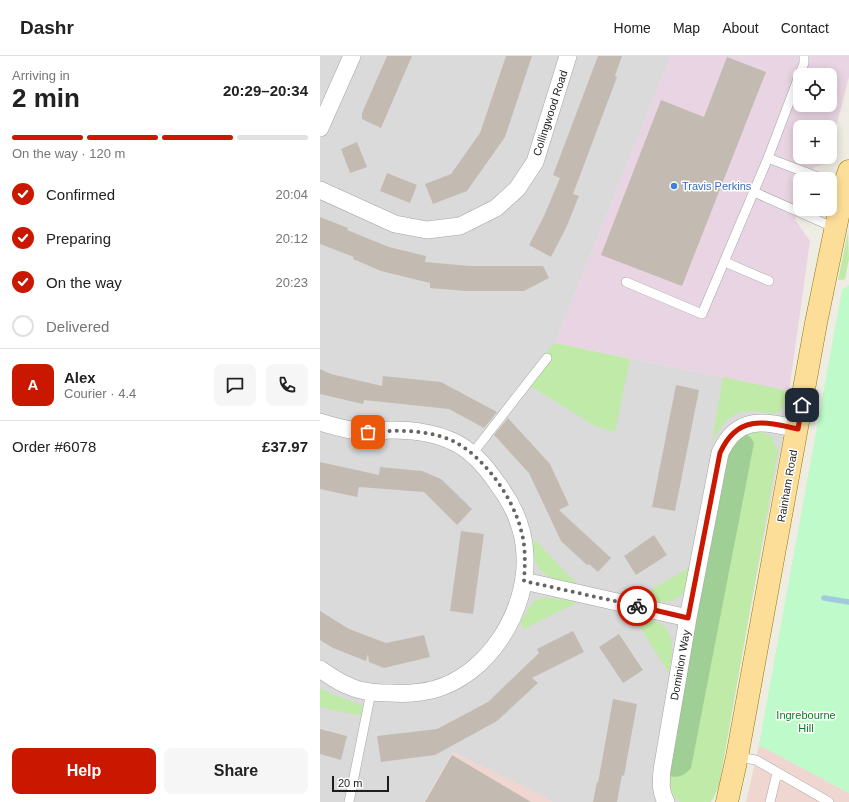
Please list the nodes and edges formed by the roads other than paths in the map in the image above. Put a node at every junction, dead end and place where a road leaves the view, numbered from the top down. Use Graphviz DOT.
graph roads {
  1 [pos="352,56"];
  2 [pos="568,56"];
  3 [pos="804,56"];
  4 [pos="320,128"];
  5 [pos="768,158"];
  6 [pos="805,172"];
  7 [pos="843,181"];
  8 [pos="320,190"];
  9 [pos="754,192"];
  10 [pos="835,228"];
  11 [pos="725,262"];
  12 [pos="769,281"];
  13 [pos="626,282"];
  14 [pos="547,358"];
  15 [pos="320,422"];
  16 [pos="798,429"];
  17 [pos="472,454"];
  18 [pos="524,581"];
  19 [pos="688,618"];
  20 [pos="320,669"];
  21 [pos="371,692"];
  22 [pos="737,757"];
  23 [pos="777,773"];
  24 [pos="349,802"];
  25 [pos="666,802"];
  26 [pos="727,802"];
  27 [pos="770,802"];
  28 [pos="829,802"];
  1 -- 4 [label="street"];
  2 -- 8 [label="street, Collingwood Road"];
  3 -- 5 [label="lane"];
  5 -- 6 [label="lane"];
  5 -- 9 [label="lane"];
  7 -- 10 [label="main road, Rainham Road"];
  9 -- 10 [label="lane"];
  9 -- 11 [label="lane"];
  10 -- 16 [label="main road, Rainham Road"];
  11 -- 12 [label="lane"];
  11 -- 13 [label="lane"];
  14 -- 17 [label="lane"];
  15 -- 17 [label="street"];
  16 -- 19 [label="street, Dominion Way"];
  16 -- 22 [label="main road, Rainham Road"];
  17 -- 18 [label="street"];
  18 -- 19 [label="street"];
  18 -- 21 [label="street"];
  19 -- 25 [label="street, Dominion Way"];
  20 -- 21 [label="street"];
  21 -- 24 [label="lane"];
  22 -- 23 [label="lane"];
  22 -- 26 [label="main road, Rainham Road"];
  23 -- 27 [label="lane"];
  23 -- 28 [label="lane"];
}
